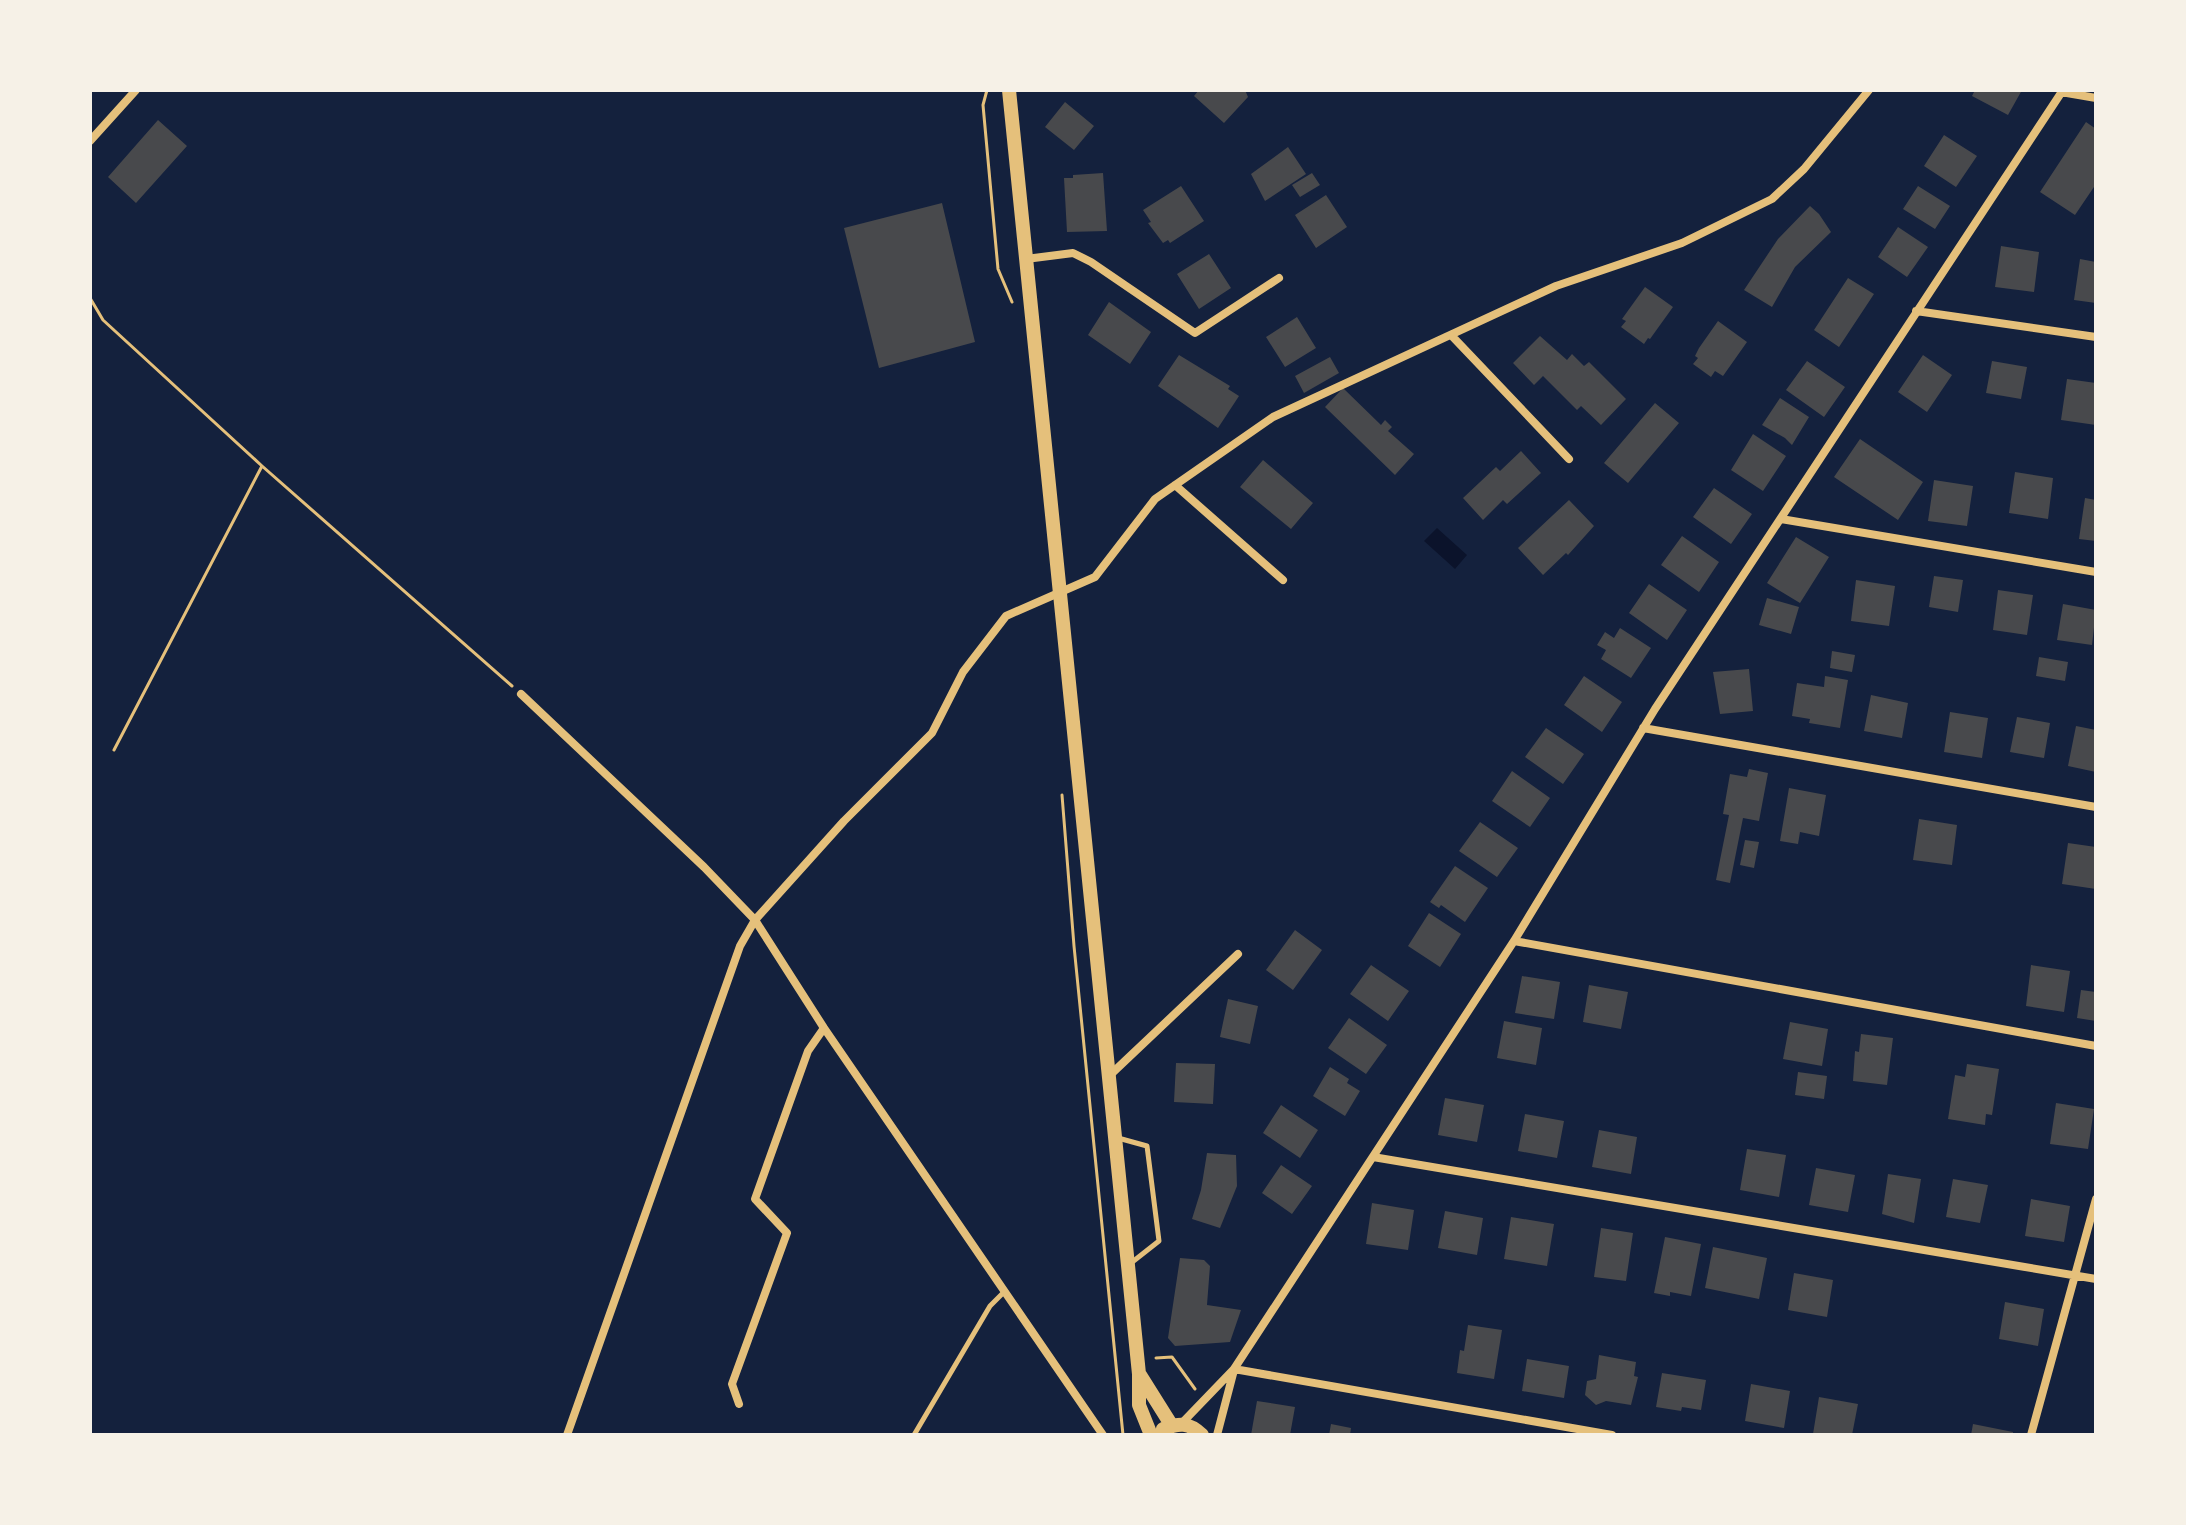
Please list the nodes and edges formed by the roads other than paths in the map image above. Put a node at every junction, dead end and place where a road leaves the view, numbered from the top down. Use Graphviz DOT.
graph roads {
  1 [pos="136,90"];
  2 [pos="1009,90"];
  3 [pos="1869,90"];
  4 [pos="2062,91"];
  5 [pos="2096,98"];
  6 [pos="90,141"];
  7 [pos="1026,259"];
  8 [pos="1279,278"];
  9 [pos="1916,311"];
  10 [pos="1451,335"];
  11 [pos="2096,337"];
  12 [pos="1569,459"];
  13 [pos="1175,485"];
  14 [pos="1781,519"];
  15 [pos="2096,572"];
  16 [pos="1283,580"];
  17 [pos="1058,591"];
  18 [pos="521,694"];
  19 [pos="1643,728"];
  20 [pos="2096,807"];
  21 [pos="755,920"];
  22 [pos="1514,941"];
  23 [pos="1238,954"];
  24 [pos="824,1028"];
  25 [pos="2096,1046"];
  26 [pos="1108,1077"];
  27 [pos="1114,1137"];
  28 [pos="1373,1157"];
  29 [pos="2096,1199"];
  30 [pos="1127,1266"];
  31 [pos="2074,1275"];
  32 [pos="2096,1279"];
  33 [pos="1004,1292"];
  34 [pos="1138,1367"];
  35 [pos="1234,1369"];
  36 [pos="739,1404"];
  37 [pos="1176,1425"];
  38 [pos="567,1435"];
  39 [pos="914,1435"];
  40 [pos="1103,1435"];
  41 [pos="1153,1435"];
  42 [pos="1202,1435"];
  43 [pos="1217,1435"];
  44 [pos="1612,1435"];
  45 [pos="2031,1435"];
  1 -- 6 [label="street"];
  2 -- 7 [label="main road"];
  3 -- 10 [label="street"];
  4 -- 5 [label="street"];
  4 -- 9 [label="street"];
  7 -- 8 [label="street"];
  7 -- 17 [label="main road"];
  9 -- 11 [label="street"];
  9 -- 14 [label="street"];
  10 -- 12 [label="street"];
  10 -- 13 [label="street"];
  13 -- 16 [label="street"];
  13 -- 17 [label="street"];
  14 -- 15 [label="street"];
  14 -- 19 [label="street"];
  17 -- 21 [label="street"];
  17 -- 26 [label="main road"];
  18 -- 21 [label="street"];
  19 -- 20 [label="street"];
  19 -- 22 [label="street"];
  21 -- 24 [label="street"];
  21 -- 38 [label="street"];
  22 -- 25 [label="street"];
  22 -- 28 [label="street"];
  23 -- 26 [label="street"];
  24 -- 33 [label="street"];
  24 -- 36 [label="street"];
  26 -- 27 [label="main road"];
  27 -- 30 [label="main road"];
  27 -- 30 [label="lane"];
  28 -- 31 [label="street"];
  28 -- 35 [label="street"];
  29 -- 31 [label="street"];
  30 -- 34 [label="main road"];
  31 -- 32 [label="street"];
  31 -- 45 [label="street"];
  33 -- 39 [label="lane"];
  33 -- 40 [label="street"];
  34 -- 37 [label="main road"];
  34 -- 41 [label="main road"];
  35 -- 37 [label="street"];
  35 -- 43 [label="street"];
  35 -- 44 [label="street"];
  37 -- 41 [label="main road"];
  37 -- 42 [label="main road"];
}
